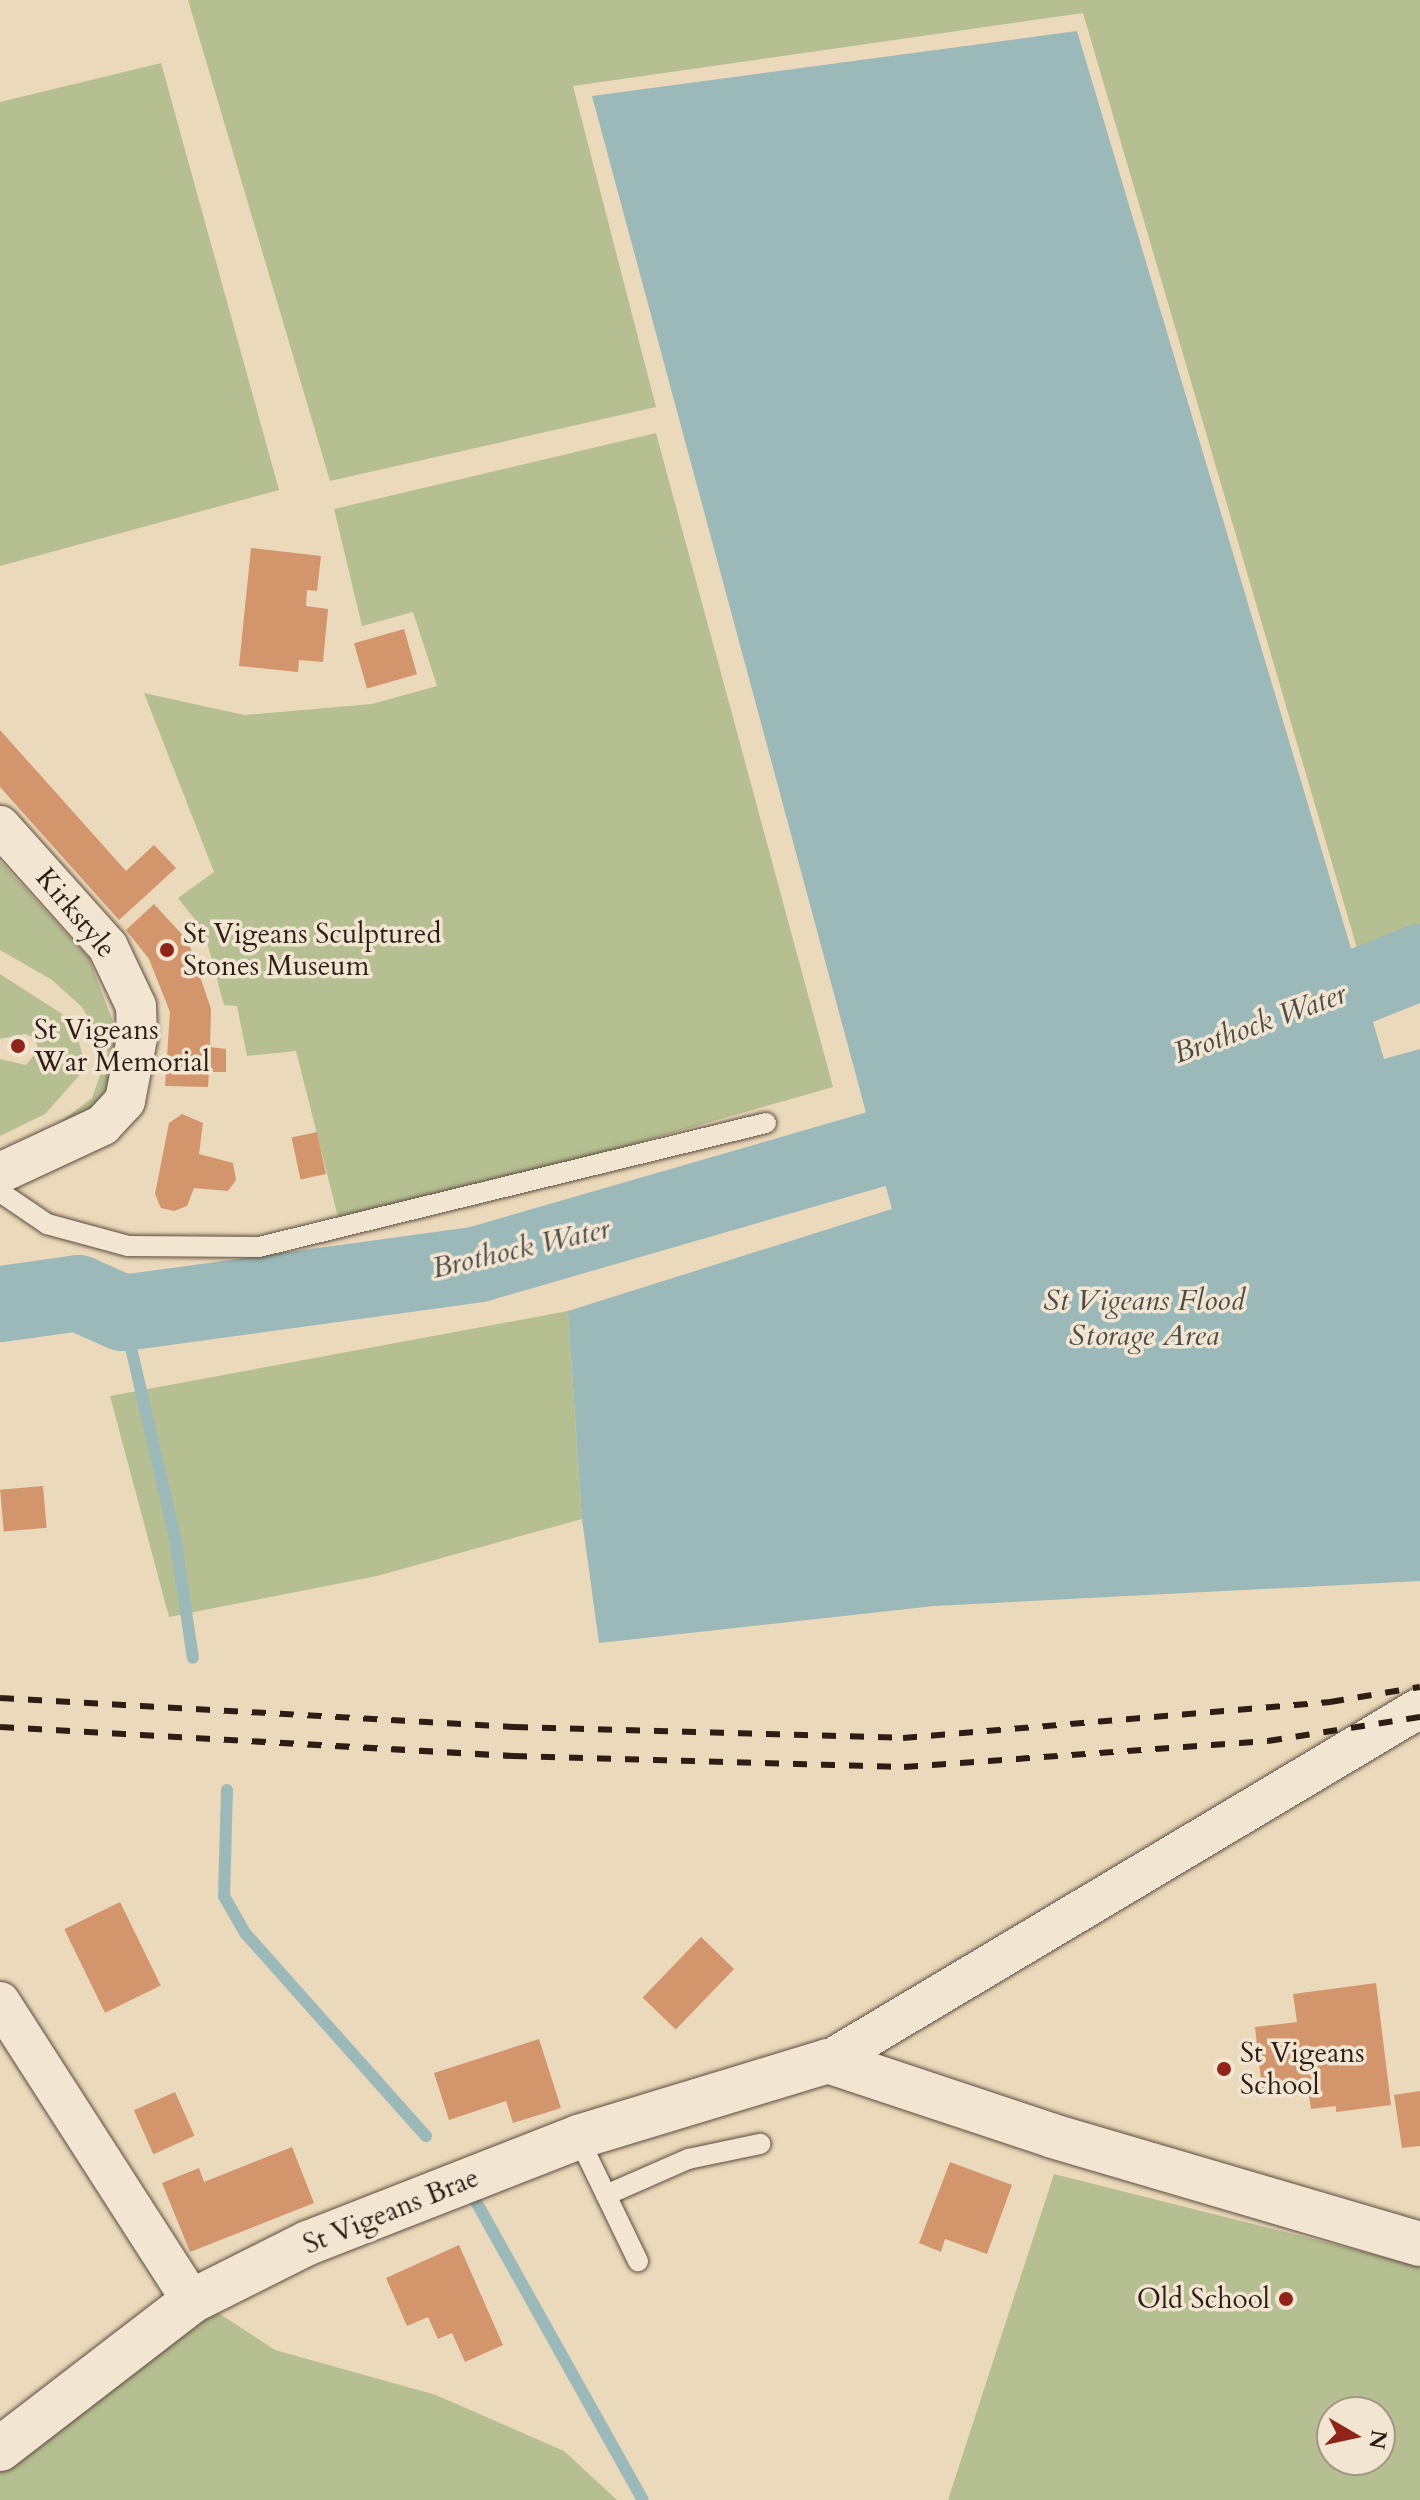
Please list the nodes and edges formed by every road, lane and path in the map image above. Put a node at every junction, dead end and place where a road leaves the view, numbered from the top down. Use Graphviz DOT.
graph roads {
  1 [pos="0,826"];
  2 [pos="766,1123"];
  3 [pos="0,1173"];
  4 [pos="0,1192"];
  5 [pos="1420,1708"];
  6 [pos="0,2002"];
  7 [pos="828,2061"];
  8 [pos="578,2137"];
  9 [pos="760,2144"];
  10 [pos="606,2195"];
  11 [pos="1420,2244"];
  12 [pos="638,2261"];
  13 [pos="192,2301"];
  14 [pos="0,2449"];
  1 -- 3 [label="street, Kirkstyle"];
  2 -- 4 [label="lane"];
  5 -- 7 [label="street"];
  6 -- 13 [label="street"];
  7 -- 8 [label="street, St Vigeans Brae"];
  7 -- 11 [label="street"];
  8 -- 10 [label="lane"];
  8 -- 13 [label="street, St Vigeans Brae"];
  9 -- 10 [label="lane"];
  10 -- 12 [label="lane"];
  13 -- 14 [label="street, St Vigeans Brae"];
}
